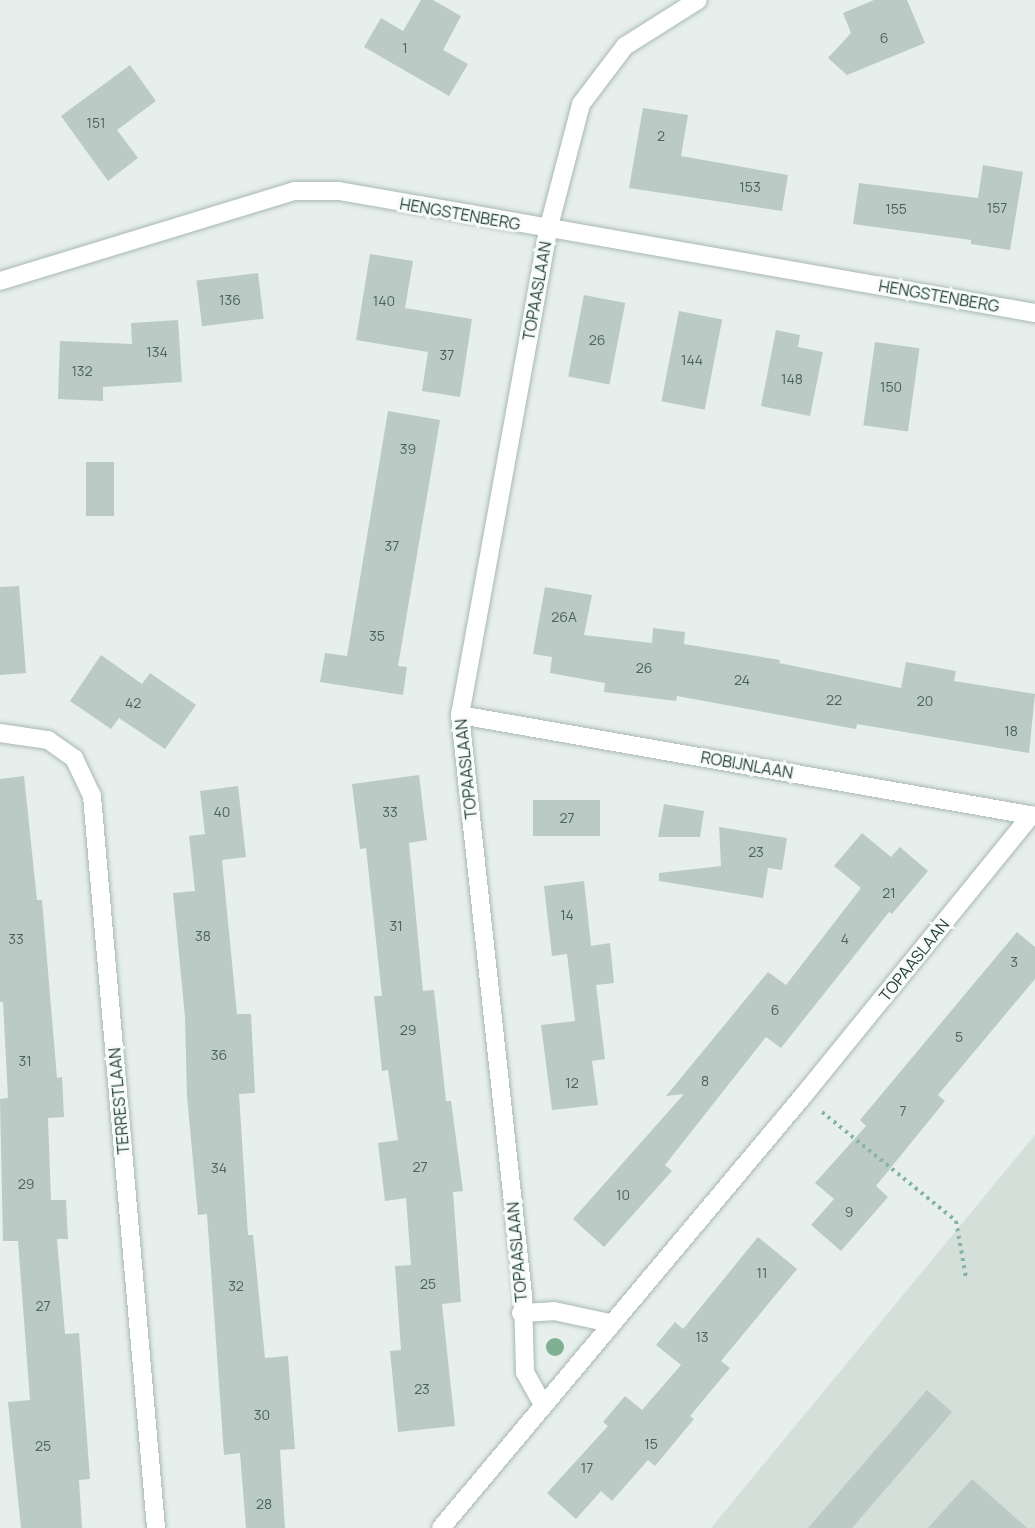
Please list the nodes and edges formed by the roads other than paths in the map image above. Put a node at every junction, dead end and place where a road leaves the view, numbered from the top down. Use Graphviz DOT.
graph roads {
  1 [pos="698,0"];
  2 [pos="548,230"];
  3 [pos="0,281"];
  4 [pos="1035,313"];
  5 [pos="460,715"];
  6 [pos="0,733"];
  7 [pos="1033,816"];
  8 [pos="521,1313"];
  9 [pos="610,1323"];
  10 [pos="542,1403"];
  11 [pos="156,1528"];
  12 [pos="441,1528"];
  1 -- 2 [label="street, TOPAASLAAN"];
  2 -- 3 [label="street, HENGSTENBERG"];
  2 -- 4 [label="street, HENGSTENBERG"];
  2 -- 5 [label="street, TOPAASLAAN"];
  5 -- 7 [label="street, ROBIJNLAAN"];
  5 -- 8 [label="street, TOPAASLAAN"];
  6 -- 11 [label="street, TERRESTLAAN"];
  7 -- 9 [label="street, TOPAASLAAN"];
  8 -- 9 [label="street, TOPAASLAAN"];
  8 -- 10 [label="street, TOPAASLAAN"];
  9 -- 10 [label="street, TOPAASLAAN"];
  10 -- 12 [label="street, TOPAASLAAN"];
}
